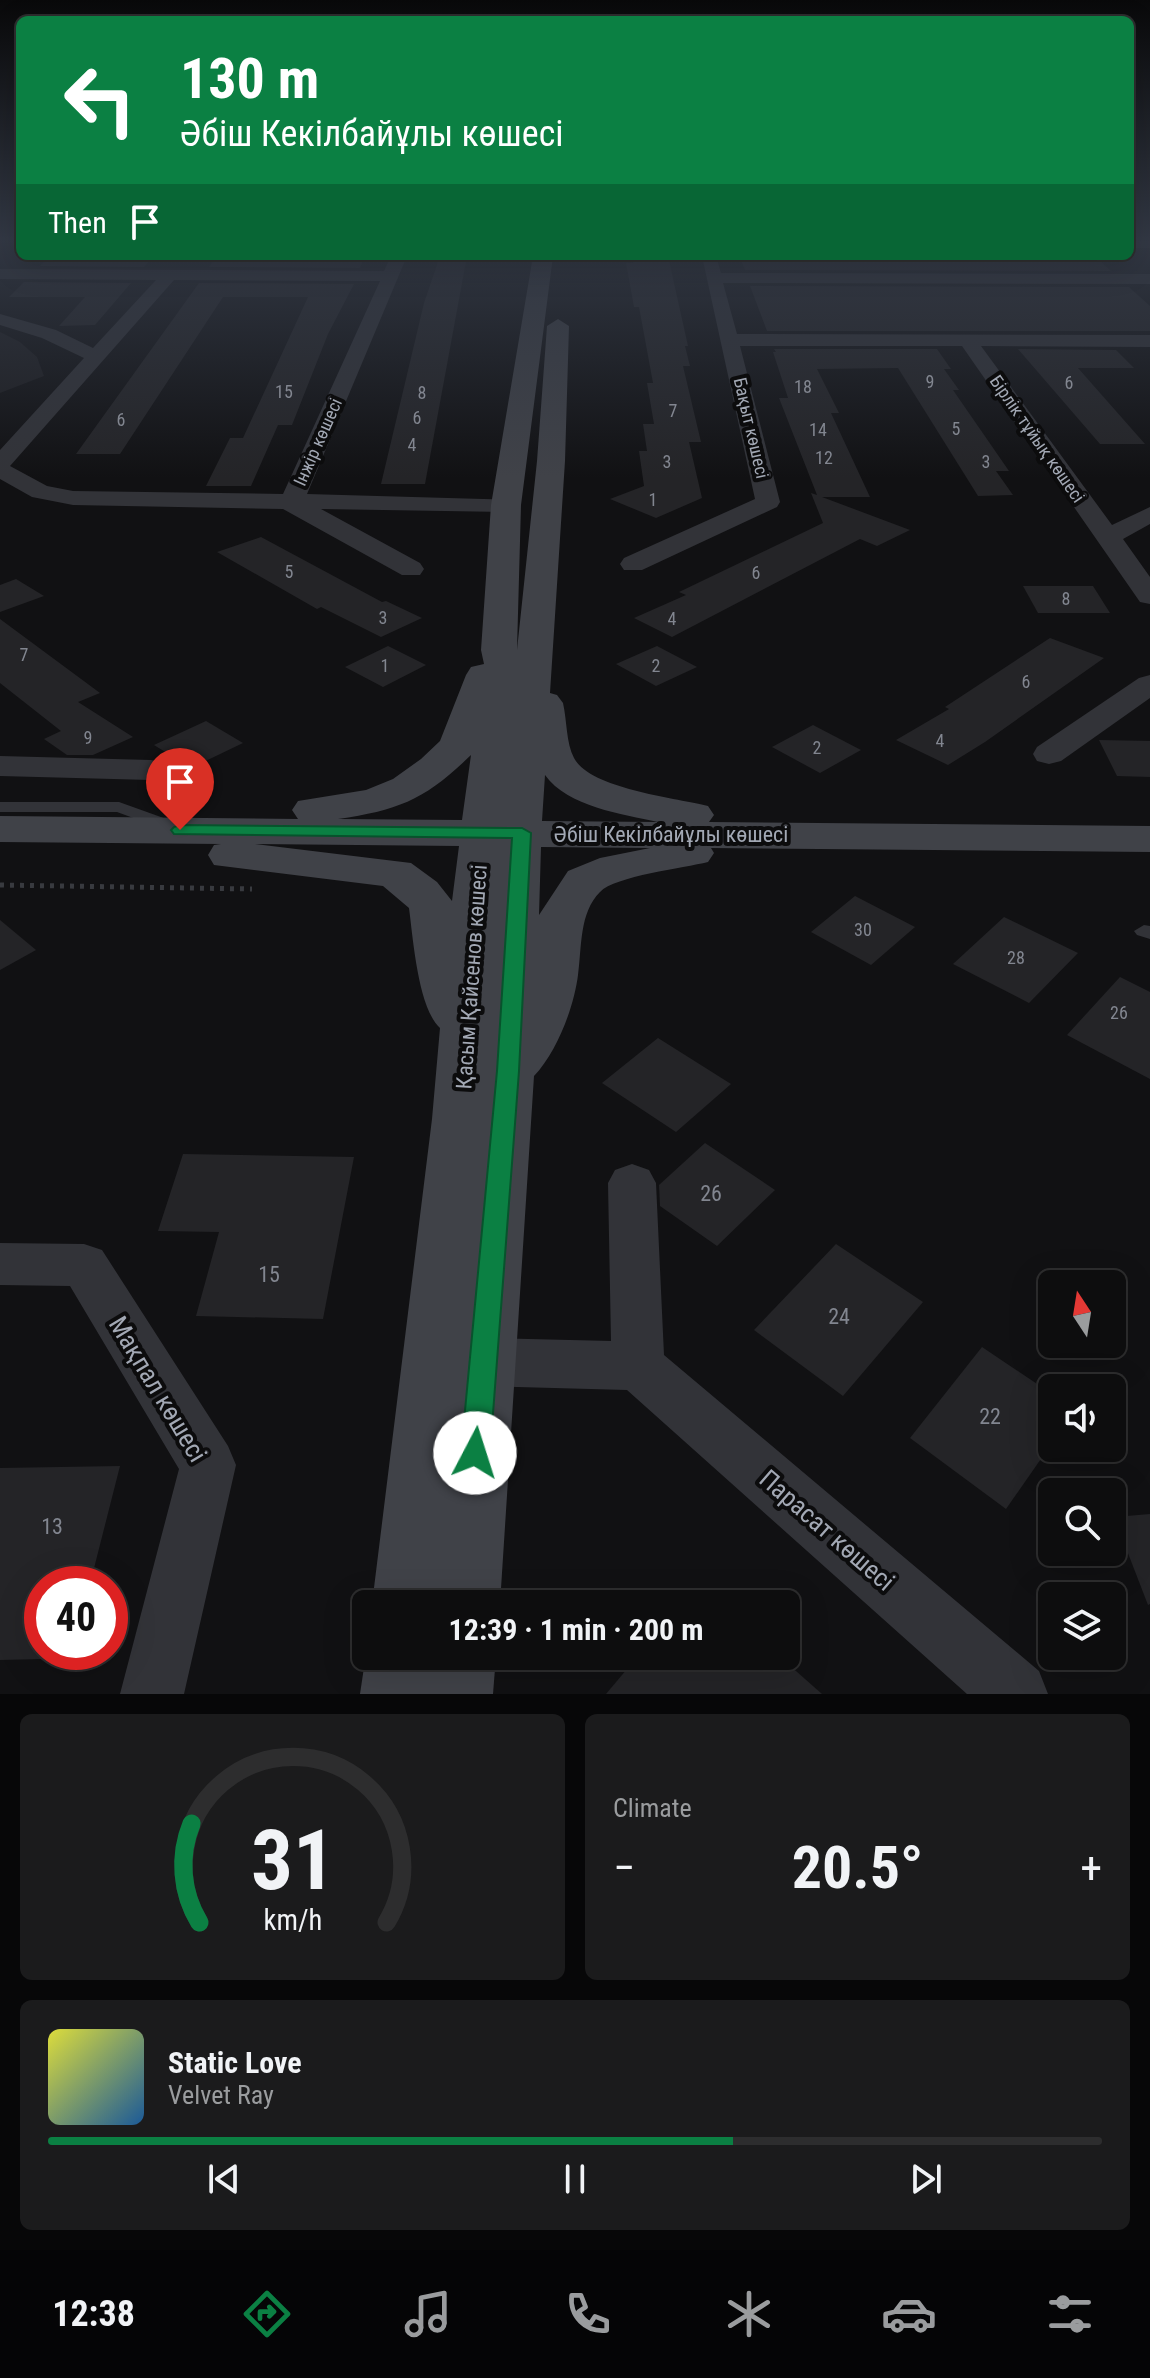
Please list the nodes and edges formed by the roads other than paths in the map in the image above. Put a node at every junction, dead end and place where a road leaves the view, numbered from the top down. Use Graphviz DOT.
graph roads {
  1 [pos="3,320"];
  2 [pos="129,320"];
  3 [pos="371,320"];
  4 [pos="533,320"];
  5 [pos="559,320"];
  6 [pos="726,320"];
  7 [pos="731,340"];
  8 [pos="968,341"];
  9 [pos="1150,341"];
  10 [pos="96,357"];
  11 [pos="0,464"];
  12 [pos="0,470"];
  13 [pos="291,503"];
  14 [pos="506,505"];
  15 [pos="1150,514"];
  16 [pos="1106,538"];
  17 [pos="633,564"];
  18 [pos="411,569"];
  19 [pos="1150,596"];
  20 [pos="516,654"];
  21 [pos="1150,684"];
  22 [pos="1049,754"];
  23 [pos="0,766"];
  24 [pos="151,770"];
  25 [pos="0,807"];
  26 [pos="0,829"];
  27 [pos="180,830"];
  28 [pos="503,833"];
  29 [pos="797,835"];
  30 [pos="1150,839"];
  31 [pos="486,1060"];
  32 [pos="632,1183"];
  33 [pos="0,1264"];
  34 [pos="484,1362"];
  35 [pos="638,1366"];
  36 [pos="412,1590"];
  37 [pos="463,1590"];
  38 [pos="403,1670"];
  39 [pos="456,1670"];
  40 [pos="152,1694"];
  41 [pos="400,1694"];
  42 [pos="453,1694"];
  43 [pos="1016,1694"];
  1 -- 10 [label="street"];
  2 -- 10 [label="street"];
  3 -- 13 [label="street, Інжір көшесі"];
  4 -- 14 [label="street, Қасым Қайсенов көшесі"];
  5 -- 20 [label="street, Қасым Қайсенов көшесі"];
  6 -- 7 [label="street, Бақыт көшесі"];
  7 -- 8 [label="street"];
  7 -- 17 [label="street, Бақыт көшесі"];
  8 -- 9 [label="street"];
  8 -- 16 [label="street, Бірлік тұйық көшесі"];
  10 -- 11 [label="street"];
  12 -- 13 [label="street"];
  13 -- 14 [label="street"];
  13 -- 18 [label="street, Інжір көшесі"];
  14 -- 20 [label="street, Қасым Қайсенов көшесі"];
  15 -- 16 [label="street"];
  16 -- 19 [label="street, Бірлік тұйық көшесі"];
  20 -- 27 [label="street"];
  20 -- 28 [label="street, Қасым Қайсенов көшесі"];
  20 -- 29 [label="street"];
  21 -- 22 [label="street"];
  23 -- 24 [label="street"];
  25 -- 27 [label="lane"];
  26 -- 27 [label="street, Әбіш Кекілбайұлы көшесі"];
  27 -- 28 [label="street, Әбіш Кекілбайұлы көшесі"];
  27 -- 31 [label="street"];
  28 -- 29 [label="street, Әбіш Кекілбайұлы көшесі"];
  28 -- 31 [label="street, Қасым Қайсенов көшесі"];
  29 -- 30 [label="street, Әбіш Кекілбайұлы көшесі"];
  29 -- 31 [label="street"];
  31 -- 34 [label="street, Қасым Қайсенов көшесі"];
  31 -- 36 [label="street, Қасым Қайсенов көшесі"];
  32 -- 35 [label="street"];
  33 -- 40 [label="street, Мақпал көшесі"];
  34 -- 35 [label="street"];
  34 -- 37 [label="street, Қасым Қайсенов көшесі"];
  35 -- 43 [label="street, Парасат көшесі"];
  38 -- 41 [label="street"];
  39 -- 42 [label="street"];
}
